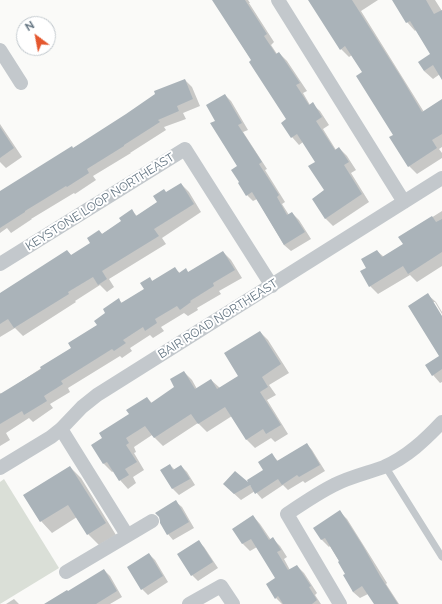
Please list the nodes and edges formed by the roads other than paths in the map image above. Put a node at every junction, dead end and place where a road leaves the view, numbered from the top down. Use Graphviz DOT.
graph roads {
  1 [pos="278,0"];
  2 [pos="0,50"];
  3 [pos="21,83"];
  4 [pos="442,178"];
  5 [pos="404,202"];
  6 [pos="0,264"];
  7 [pos="272,286"];
  8 [pos="442,422"];
  9 [pos="61,429"];
  10 [pos="385,466"];
  11 [pos="0,468"];
  12 [pos="152,521"];
  13 [pos="128,535"];
  14 [pos="442,557"];
  15 [pos="66,572"];
  16 [pos="190,604"];
  17 [pos="233,604"];
  18 [pos="340,604"];
  1 -- 5 [label="street"];
  2 -- 3 [label="street"];
  4 -- 5 [label="street, BAIR ROAD NORTHEAST"];
  5 -- 7 [label="street, BAIR ROAD NORTHEAST"];
  6 -- 7 [label="street, KEYSTONE LOOP NORTHEAST"];
  7 -- 9 [label="street, BAIR ROAD NORTHEAST"];
  8 -- 10 [label="street"];
  9 -- 11 [label="street, BAIR ROAD NORTHEAST"];
  9 -- 13 [label="street"];
  10 -- 14 [label="lane"];
  10 -- 18 [label="street"];
  12 -- 13 [label="street"];
  13 -- 15 [label="street"];
  16 -- 17 [label="street"];
}
